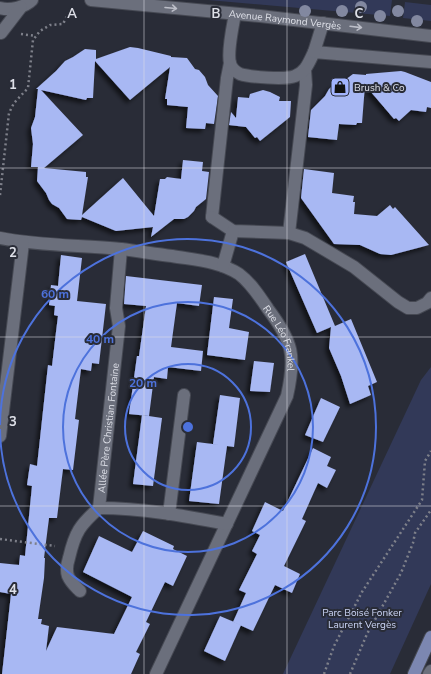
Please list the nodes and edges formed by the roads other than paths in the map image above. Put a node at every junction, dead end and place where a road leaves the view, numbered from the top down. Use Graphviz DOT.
graph roads {
  1 [pos="43,0"];
  2 [pos="91,0"];
  3 [pos="28,3"];
  4 [pos="0,8"];
  5 [pos="235,14"];
  6 [pos="323,24"];
  7 [pos="0,32"];
  8 [pos="431,36"];
  9 [pos="0,37"];
  10 [pos="314,52"];
  11 [pos="431,62"];
  12 [pos="230,63"];
  13 [pos="305,70"];
  14 [pos="233,231"];
  15 [pos="289,233"];
  16 [pos="0,238"];
  17 [pos="23,243"];
  18 [pos="121,249"];
  19 [pos="223,266"];
  20 [pos="431,298"];
  21 [pos="184,394"];
  22 [pos="0,436"];
  23 [pos="99,508"];
  24 [pos="169,514"];
  25 [pos="227,524"];
  26 [pos="80,591"];
  27 [pos="431,638"];
  28 [pos="431,671"];
  29 [pos="156,674"];
  30 [pos="414,674"];
  31 [pos="429,674"];
  1 -- 3 [label="street"];
  2 -- 5 [label="street, Avenue Raymond Vergès, one-way"];
  3 -- 4 [label="street"];
  3 -- 7 [label="street"];
  5 -- 6 [label="street, Avenue Raymond Vergès"];
  5 -- 12 [label="street"];
  6 -- 8 [label="street, Avenue Raymond Vergès, one-way"];
  6 -- 10 [label="street"];
  7 -- 9 [label="street"];
  10 -- 11 [label="street"];
  10 -- 13 [label="street"];
  12 -- 13 [label="street"];
  12 -- 14 [label="street"];
  13 -- 15 [label="street"];
  14 -- 15 [label="street"];
  14 -- 19 [label="street"];
  15 -- 20 [label="street"];
  16 -- 17 [label="street, Rue Léo Frankel"];
  17 -- 18 [label="street, Rue Léo Frankel"];
  17 -- 22 [label="street"];
  18 -- 19 [label="street, Rue Léo Frankel"];
  18 -- 23 [label="street, Allée Père Christian Fontaine"];
  19 -- 25 [label="street, Rue Léo Frankel"];
  21 -- 24 [label="street"];
  23 -- 24 [label="street"];
  23 -- 26 [label="street"];
  24 -- 25 [label="street"];
  25 -- 29 [label="street, Rue Léo Frankel"];
  27 -- 30 [label="main road"];
  28 -- 31 [label="street"];
}
